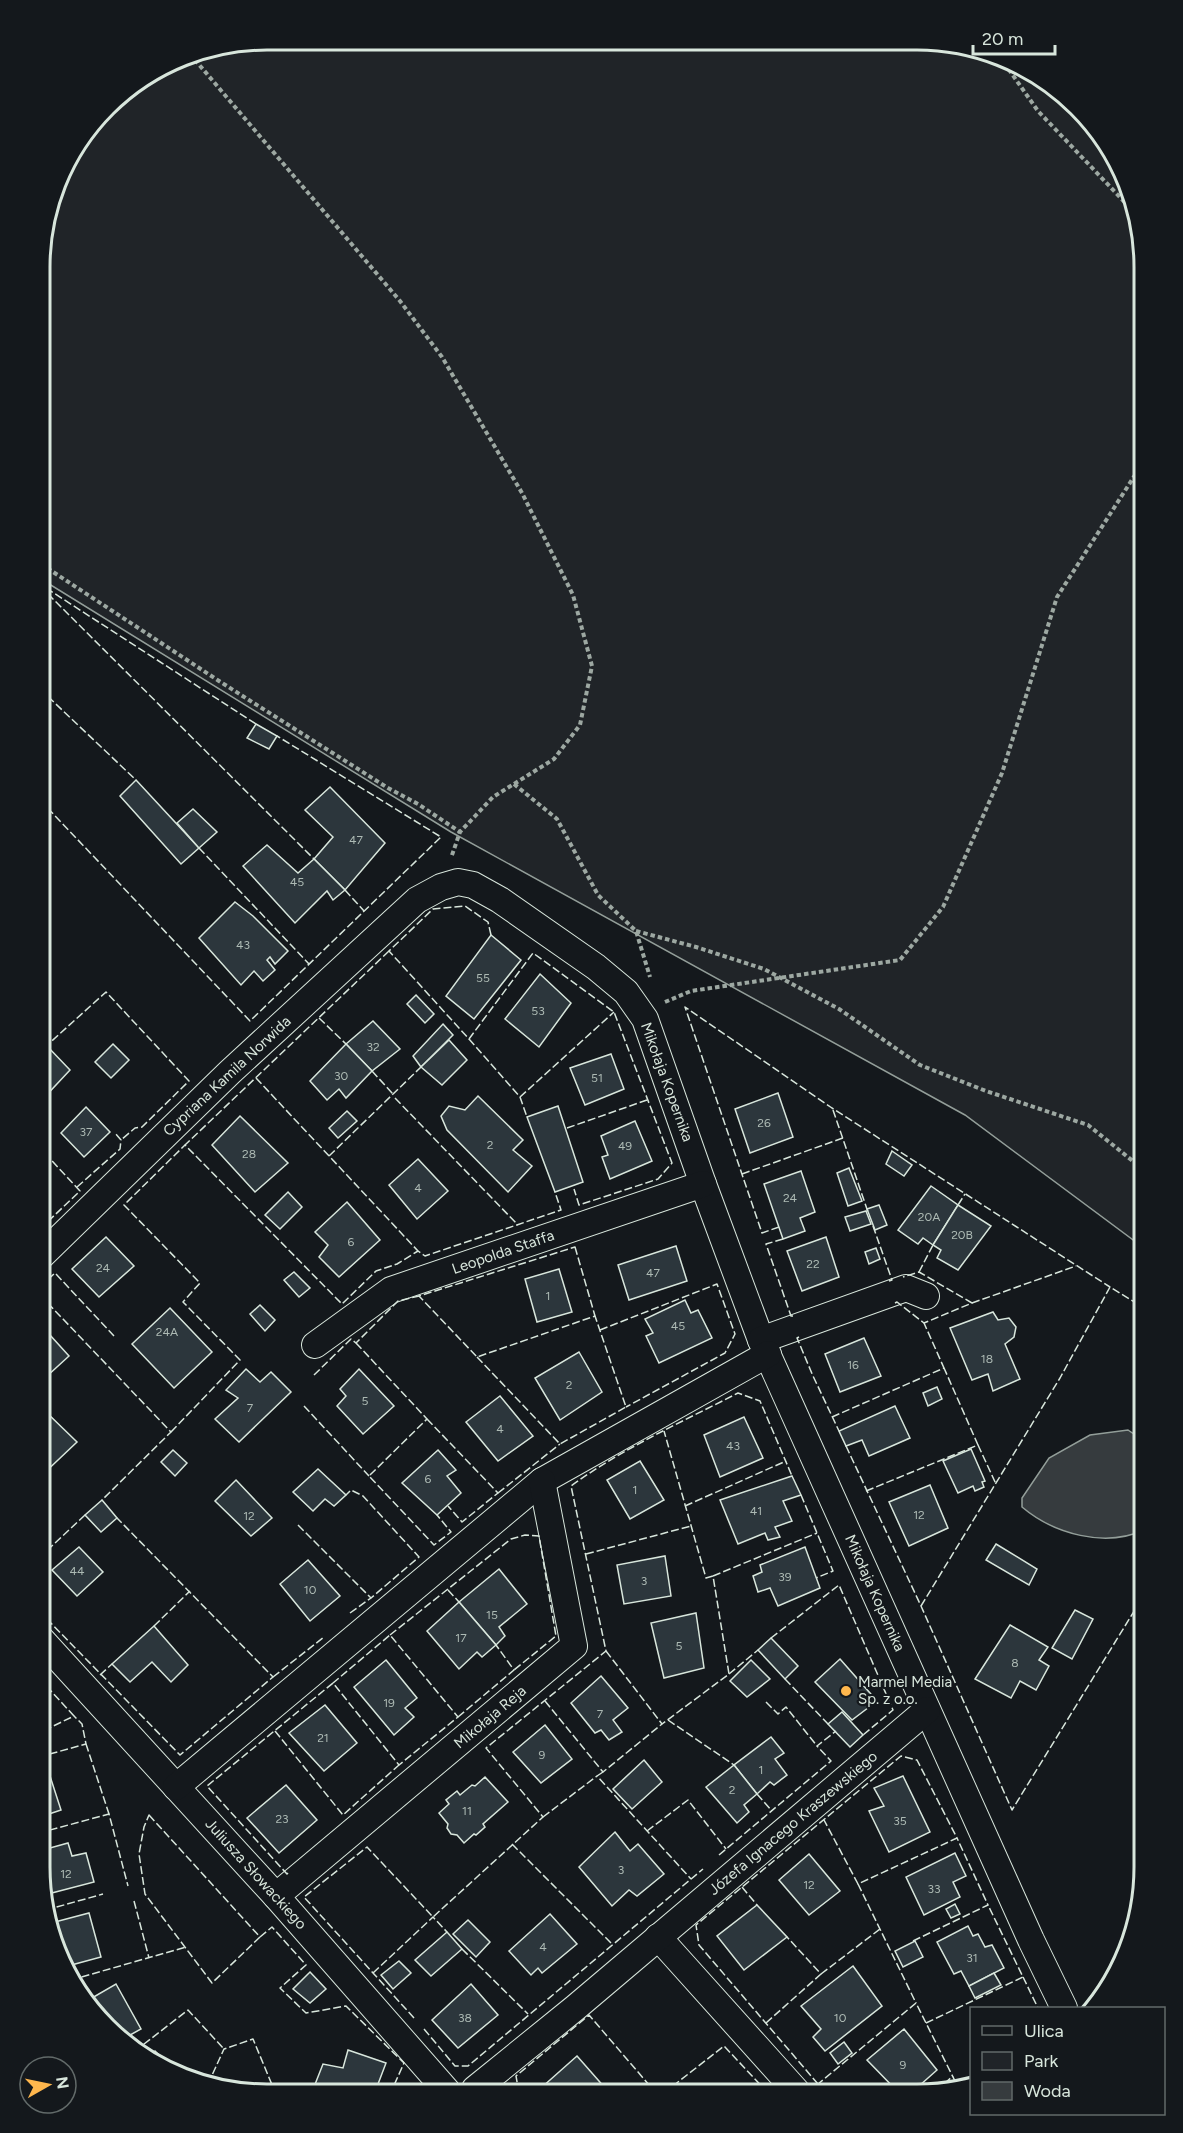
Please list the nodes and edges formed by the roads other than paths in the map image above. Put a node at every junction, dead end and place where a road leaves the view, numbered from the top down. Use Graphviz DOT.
graph roads {
  1 [pos="417,900"];
  2 [pos="703,1184"];
  3 [pos="50,1247"];
  4 [pos="926,1296"];
  5 [pos="315,1345"];
  6 [pos="765,1347"];
  7 [pos="542,1481"];
  8 [pos="50,1649"];
  9 [pos="927,1710"];
  10 [pos="176,1787"];
  11 [pos="276,1896"];
  12 [pos="658,1937"];
  13 [pos="1064,2007"];
  14 [pos="439,2084"];
  15 [pos="485,2084"];
  16 [pos="791,2084"];
  1 -- 2 [label="street, Mikołaja Kopernika"];
  1 -- 3 [label="street, Cypriana Kamila Norwida"];
  2 -- 5 [label="street, Leopolda Staffa"];
  2 -- 6 [label="street, Mikołaja Kopernika"];
  4 -- 6 [label="street"];
  6 -- 7 [label="street"];
  6 -- 9 [label="street, Mikołaja Kopernika"];
  7 -- 10 [label="street"];
  7 -- 11 [label="street, Mikołaja Reja"];
  8 -- 10 [label="street, Juliusza Słowackiego"];
  9 -- 12 [label="street, Józefa Ignacego Kraszewskiego"];
  9 -- 13 [label="street, Mikołaja Kopernika"];
  10 -- 11 [label="street, Juliusza Słowackiego"];
  11 -- 14 [label="street, Juliusza Słowackiego"];
  12 -- 15 [label="street, Józefa Ignacego Kraszewskiego"];
  12 -- 16 [label="street"];
}
